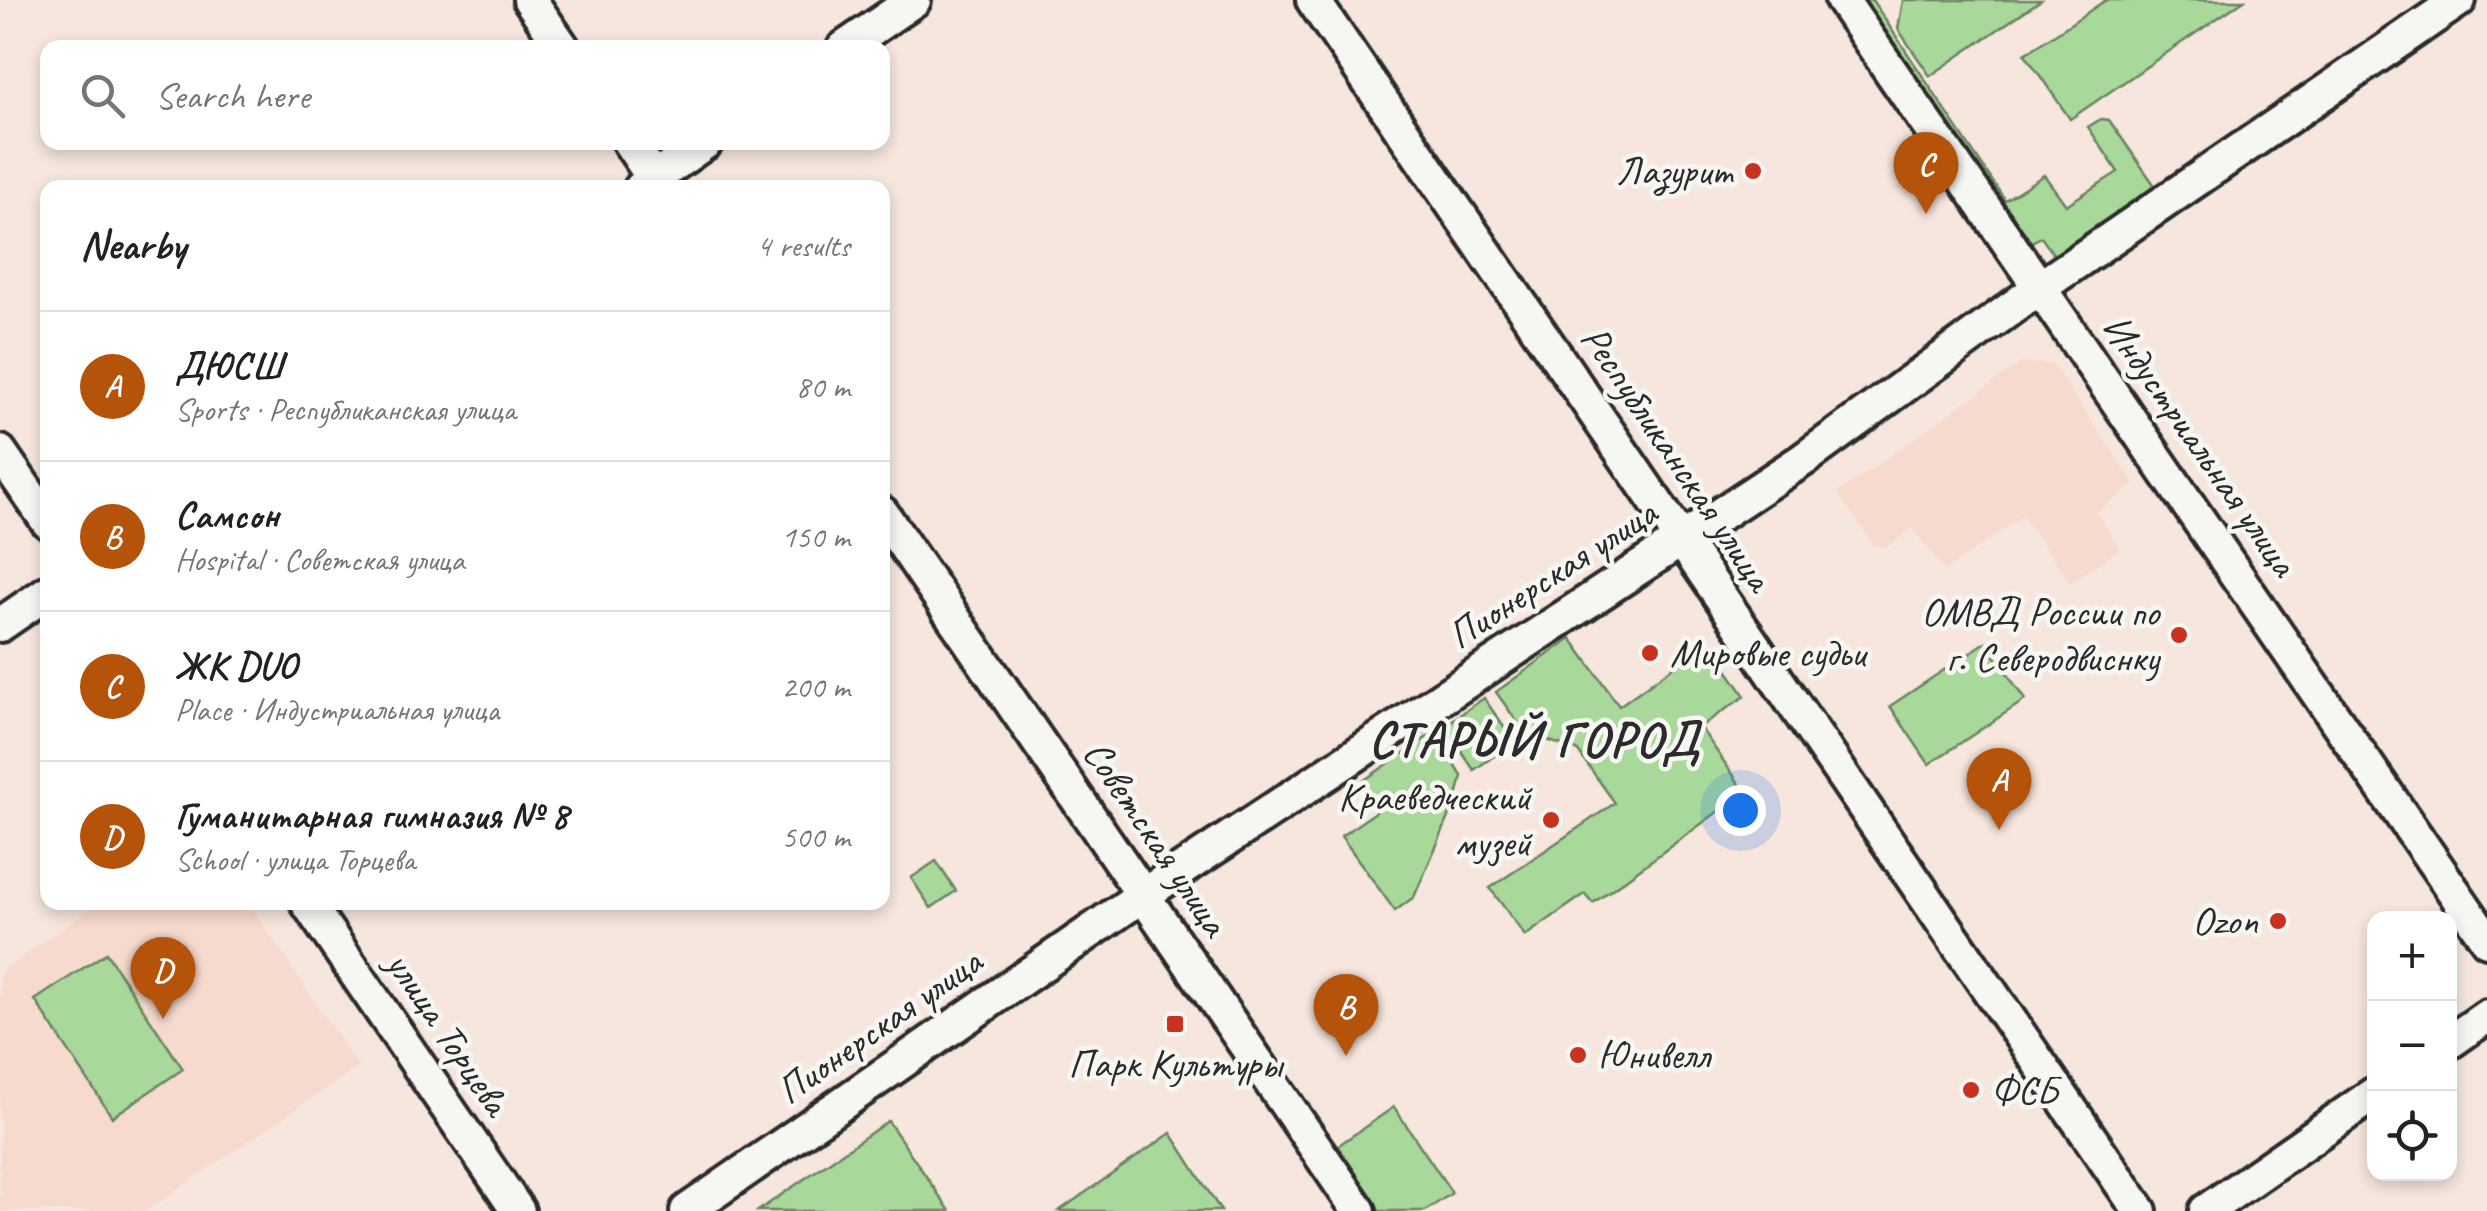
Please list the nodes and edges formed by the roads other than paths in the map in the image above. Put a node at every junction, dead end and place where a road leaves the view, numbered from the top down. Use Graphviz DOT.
graph roads {
  1 [pos="530,0"];
  2 [pos="914,0"];
  3 [pos="1314,0"];
  4 [pos="1842,0"];
  5 [pos="2460,0"];
  6 [pos="2480,0"];
  7 [pos="2487,10"];
  8 [pos="558,40"];
  9 [pos="856,40"];
  10 [pos="633,150"];
  11 [pos="696,150"];
  12 [pos="649,180"];
  13 [pos="656,180"];
  14 [pos="2040,288"];
  15 [pos="0,452"];
  16 [pos="40,510"];
  17 [pos="890,525"];
  18 [pos="1682,539"];
  19 [pos="40,598"];
  20 [pos="0,625"];
  21 [pos="1143,895"];
  22 [pos="313,910"];
  23 [pos="2487,940"];
  24 [pos="2487,1016"];
  25 [pos="2457,1037"];
  26 [pos="2367,1099"];
  27 [pos="518,1211"];
  28 [pos="687,1211"];
  29 [pos="1360,1211"];
  30 [pos="2140,1211"];
  31 [pos="2206,1211"];
  1 -- 8 [label="street"];
  2 -- 9 [label="street"];
  3 -- 18 [label="street, Республиканская улица"];
  4 -- 14 [label="street, Индустриальная улица"];
  5 -- 14 [label="street, Пионерская улица"];
  6 -- 7 [label="street"];
  10 -- 12 [label="street"];
  11 -- 13 [label="street"];
  14 -- 18 [label="street, Пионерская улица"];
  14 -- 23 [label="street, Индустриальная улица"];
  15 -- 16 [label="street"];
  17 -- 21 [label="street, Советская улица"];
  18 -- 21 [label="street, Пионерская улица"];
  18 -- 30 [label="street, Республиканская улица"];
  19 -- 20 [label="street"];
  21 -- 28 [label="street, Пионерская улица"];
  21 -- 29 [label="street, Советская улица"];
  22 -- 27 [label="street, улица Торцева"];
  24 -- 25 [label="street"];
  26 -- 31 [label="street"];
}
